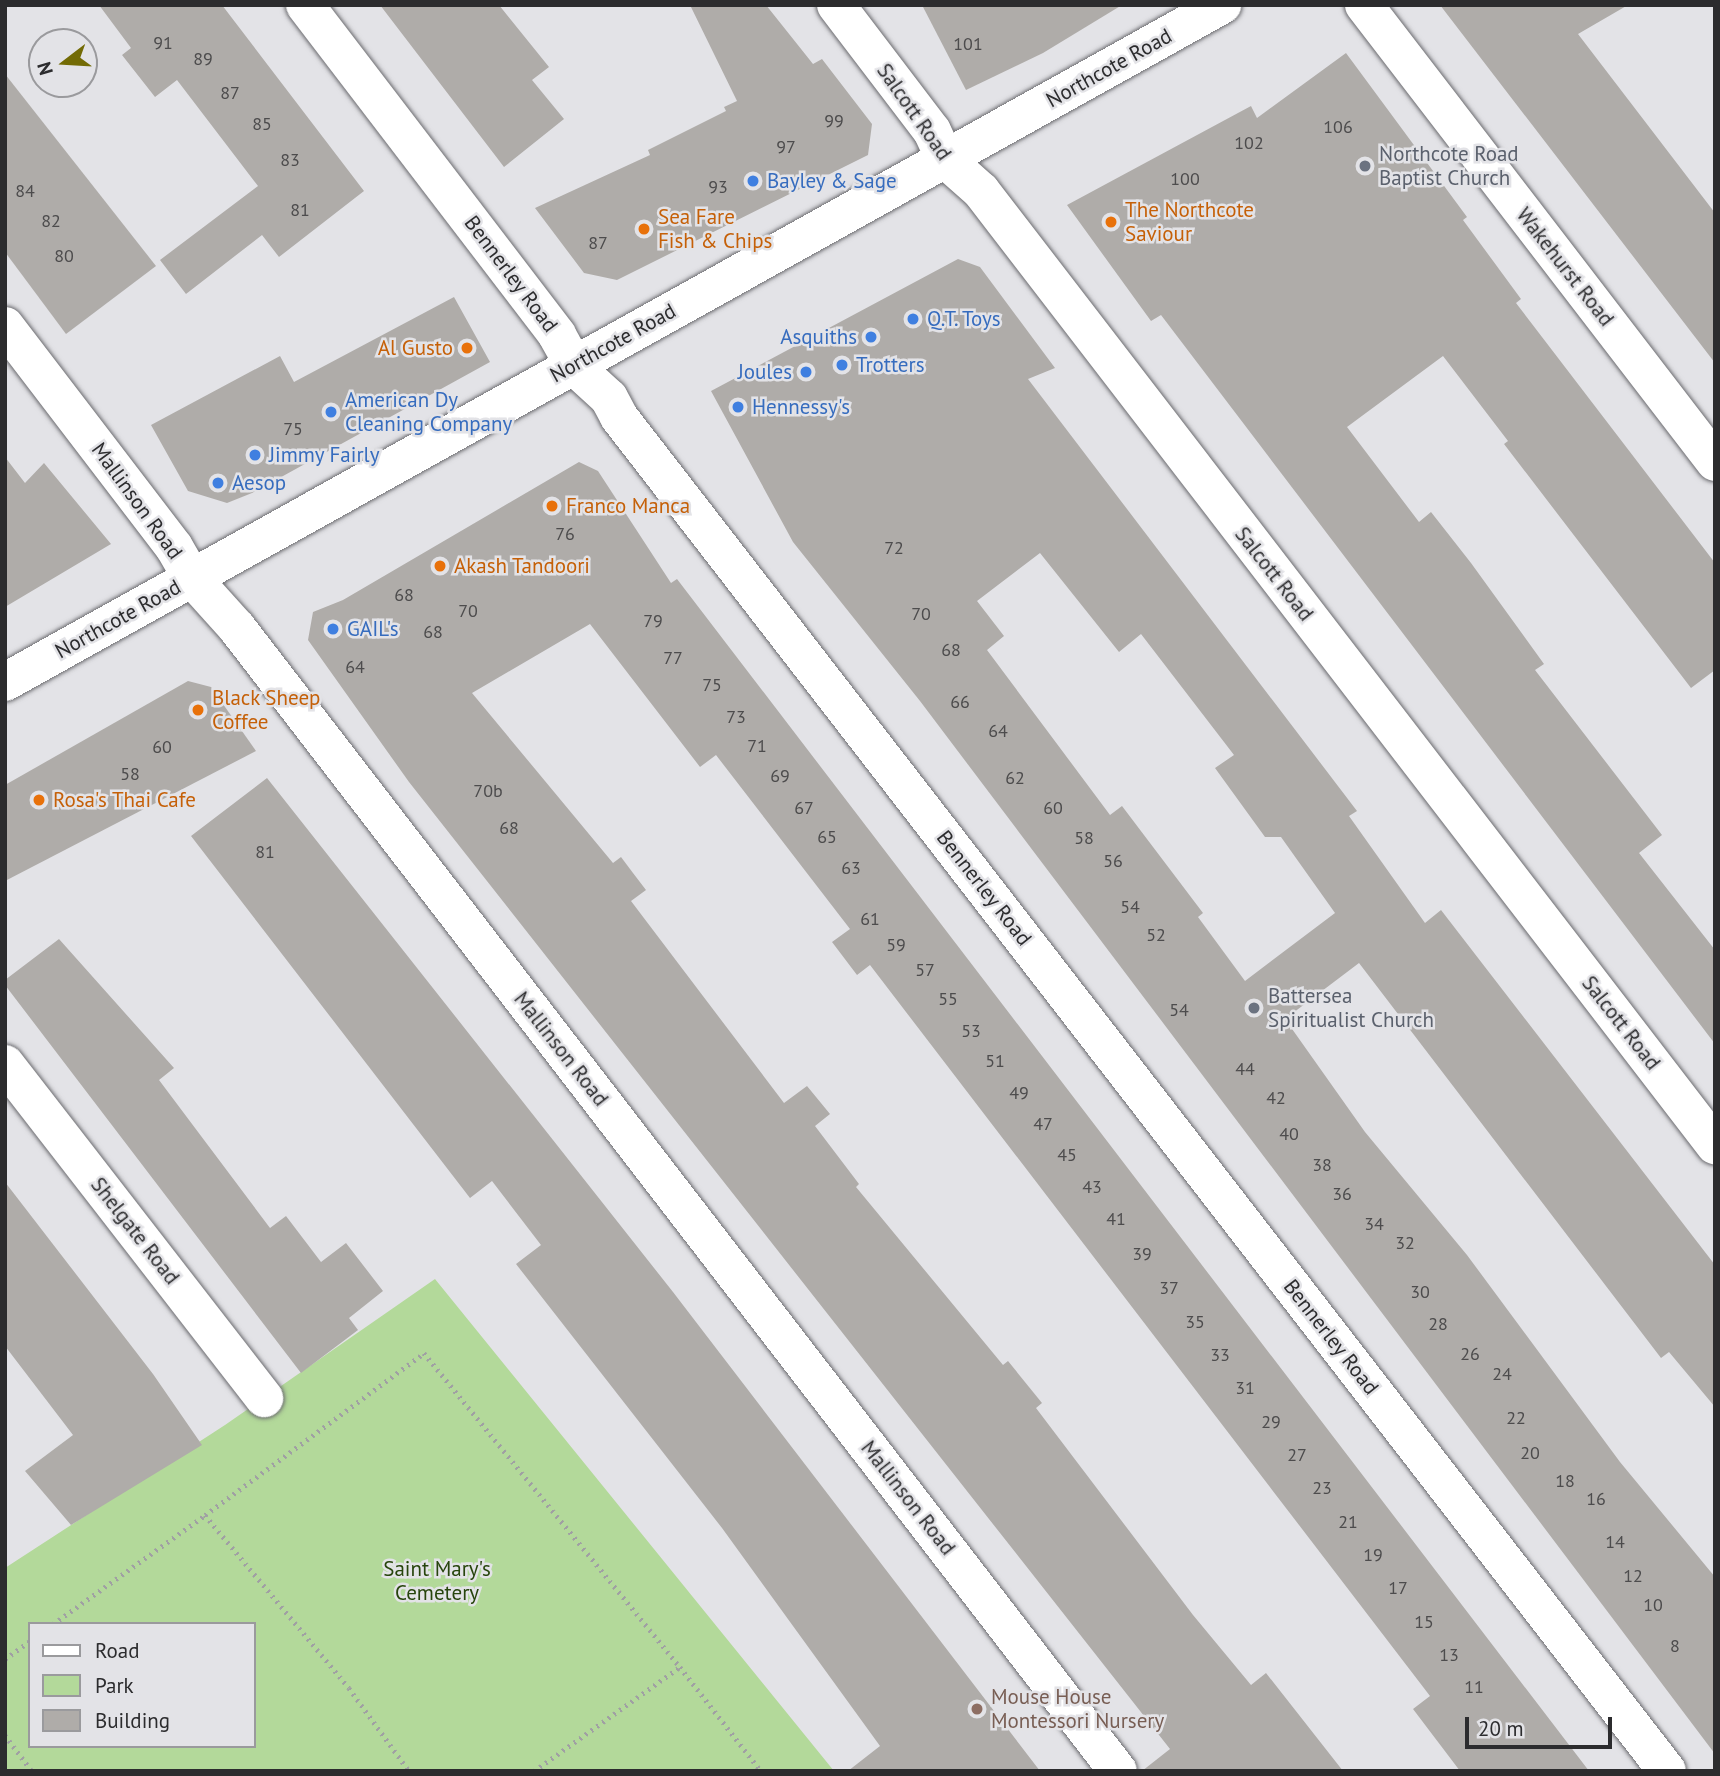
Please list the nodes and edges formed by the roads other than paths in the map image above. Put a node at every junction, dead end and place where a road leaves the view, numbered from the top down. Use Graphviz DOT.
graph roads {
  1 [pos="305,5"];
  2 [pos="836,5"];
  3 [pos="1222,5"];
  4 [pos="1364,5"];
  5 [pos="945,159"];
  6 [pos="5,327"];
  7 [pos="574,366"];
  8 [pos="1715,462"];
  9 [pos="192,578"];
  10 [pos="5,682"];
  11 [pos="5,1064"];
  12 [pos="1715,1145"];
  13 [pos="264,1398"];
  14 [pos="1118,1771"];
  15 [pos="1667,1771"];
  1 -- 7 [label="street, Bennerley Road"];
  2 -- 5 [label="street, Salcott Road"];
  3 -- 5 [label="street, Northcote Road"];
  4 -- 8 [label="street, Wakehurst Road"];
  5 -- 7 [label="street, Northcote Road"];
  5 -- 12 [label="street, Salcott Road"];
  6 -- 9 [label="street, Mallinson Road"];
  7 -- 9 [label="street, Northcote Road"];
  7 -- 15 [label="street, Bennerley Road"];
  9 -- 10 [label="street, Northcote Road"];
  9 -- 14 [label="street, Mallinson Road"];
  11 -- 13 [label="street, Shelgate Road"];
}
